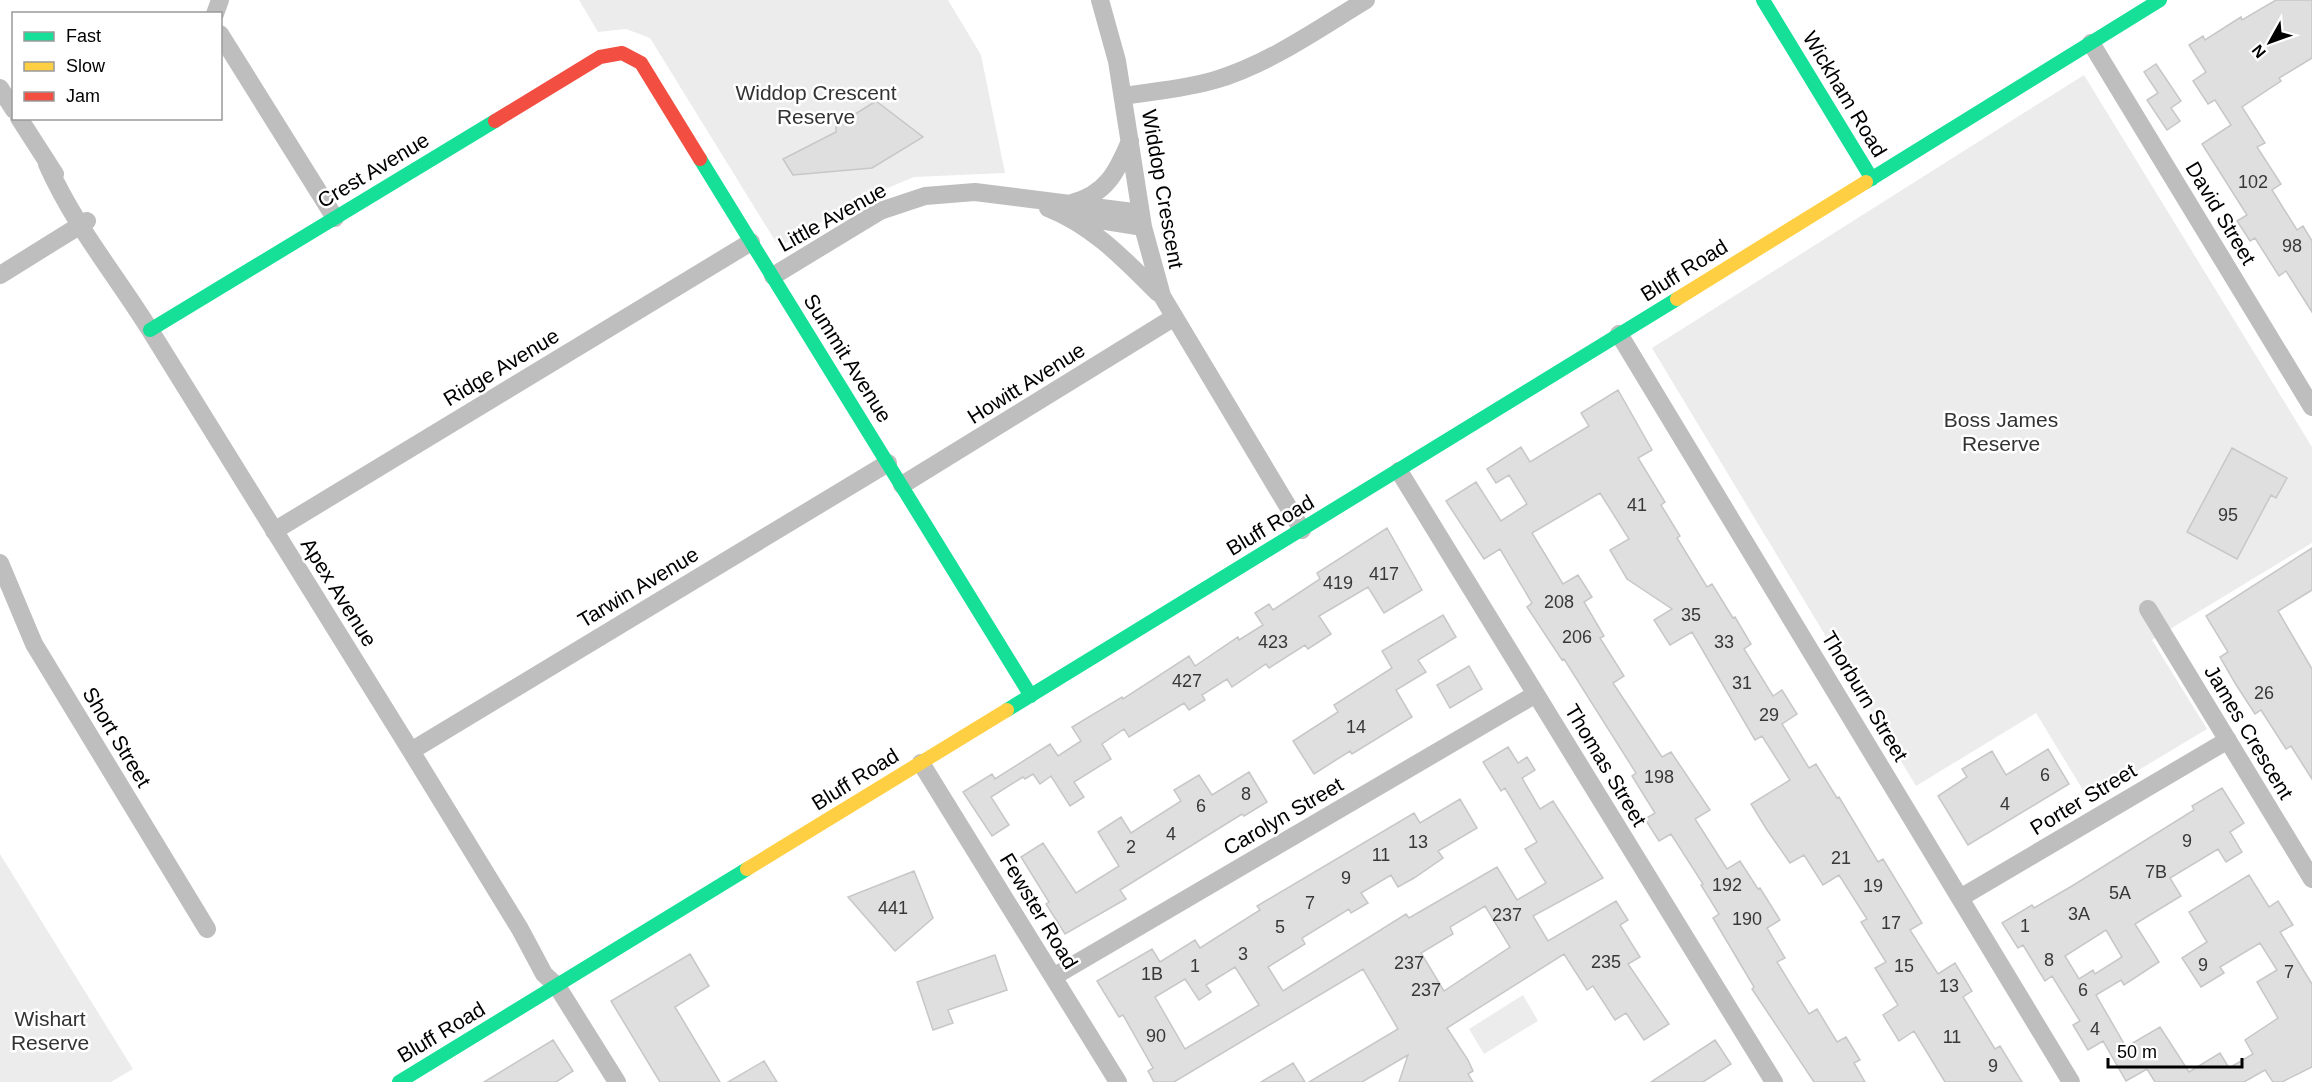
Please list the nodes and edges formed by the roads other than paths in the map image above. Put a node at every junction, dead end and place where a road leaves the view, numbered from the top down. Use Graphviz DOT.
graph roads {
  1 [pos="1100,0"];
  2 [pos="1366,0"];
  3 [pos="1763,0"];
  4 [pos="2160,0"];
  5 [pos="222,37"];
  6 [pos="2091,43"];
  7 [pos="620,52"];
  8 [pos="0,88"];
  9 [pos="1123,96"];
  10 [pos="12,107"];
  11 [pos="20,120"];
  12 [pos="1130,141"];
  13 [pos="1872,179"];
  14 [pos="1066,209"];
  15 [pos="334,218"];
  16 [pos="1142,220"];
  17 [pos="83,224"];
  18 [pos="751,242"];
  19 [pos="0,275"];
  20 [pos="773,276"];
  21 [pos="1162,296"];
  22 [pos="1173,318"];
  23 [pos="150,330"];
  24 [pos="1619,334"];
  25 [pos="2312,407"];
  26 [pos="888,463"];
  27 [pos="1399,471"];
  28 [pos="902,485"];
  29 [pos="1302,530"];
  30 [pos="274,531"];
  31 [pos="0,563"];
  32 [pos="2148,609"];
  33 [pos="1536,694"];
  34 [pos="1031,696"];
  35 [pos="2228,740"];
  36 [pos="411,751"];
  37 [pos="921,763"];
  38 [pos="2312,879"];
  39 [pos="1960,898"];
  40 [pos="207,929"];
  41 [pos="1053,977"];
  42 [pos="557,986"];
  43 [pos="399,1082"];
  44 [pos="617,1082"];
  45 [pos="1118,1082"];
  46 [pos="1774,1082"];
  47 [pos="2071,1082"];
  1 -- 9 [label="street, Widdop Crescent"];
  2 -- 9 [label="street"];
  3 -- 13 [label="main road, Wickham Road"];
  4 -- 6 [label="main road, Bluff Road"];
  5 -- 15 [label="street"];
  6 -- 13 [label="main road, Bluff Road"];
  6 -- 25 [label="street, David Street"];
  7 -- 15 [label="main road, Crest Avenue"];
  7 -- 18 [label="main road, Summit Avenue"];
  8 -- 10 [label="street"];
  9 -- 12 [label="street, Widdop Crescent"];
  11 -- 17 [label="street, Apex Avenue"];
  12 -- 14 [label="street, Little Avenue"];
  12 -- 16 [label="street, Widdop Crescent"];
  13 -- 24 [label="main road, Bluff Road"];
  14 -- 16 [label="street, Little Avenue"];
  14 -- 20 [label="street, Little Avenue"];
  14 -- 21 [label="street, Little Avenue"];
  15 -- 23 [label="main road, Crest Avenue"];
  16 -- 21 [label="street, Widdop Crescent"];
  17 -- 19 [label="street"];
  17 -- 23 [label="street, Apex Avenue"];
  18 -- 20 [label="main road, Summit Avenue"];
  18 -- 30 [label="street, Ridge Avenue"];
  20 -- 26 [label="main road, Summit Avenue"];
  21 -- 22 [label="street, Widdop Crescent"];
  22 -- 28 [label="street, Howitt Avenue"];
  22 -- 29 [label="street, Widdop Crescent"];
  23 -- 30 [label="street, Apex Avenue"];
  24 -- 27 [label="main road, Bluff Road"];
  24 -- 39 [label="street, Thorburn Street"];
  26 -- 28 [label="main road, Summit Avenue"];
  26 -- 36 [label="street, Tarwin Avenue"];
  27 -- 29 [label="main road, Bluff Road"];
  27 -- 33 [label="street, Thomas Street"];
  28 -- 34 [label="main road, Summit Avenue"];
  29 -- 34 [label="main road, Bluff Road"];
  30 -- 36 [label="street, Apex Avenue"];
  31 -- 40 [label="street, Short Street"];
  32 -- 35 [label="street, James Crescent"];
  33 -- 41 [label="street, Carolyn Street"];
  33 -- 46 [label="street, Thomas Street"];
  34 -- 37 [label="main road, Bluff Road"];
  35 -- 38 [label="street, James Crescent"];
  35 -- 39 [label="street, Porter Street"];
  36 -- 42 [label="street, Apex Avenue"];
  37 -- 41 [label="street, Fewster Road"];
  37 -- 42 [label="main road, Bluff Road"];
  39 -- 47 [label="street, Thorburn Street"];
  41 -- 45 [label="street, Fewster Road"];
  42 -- 43 [label="main road, Bluff Road"];
  42 -- 44 [label="street, Apex Avenue"];
}
